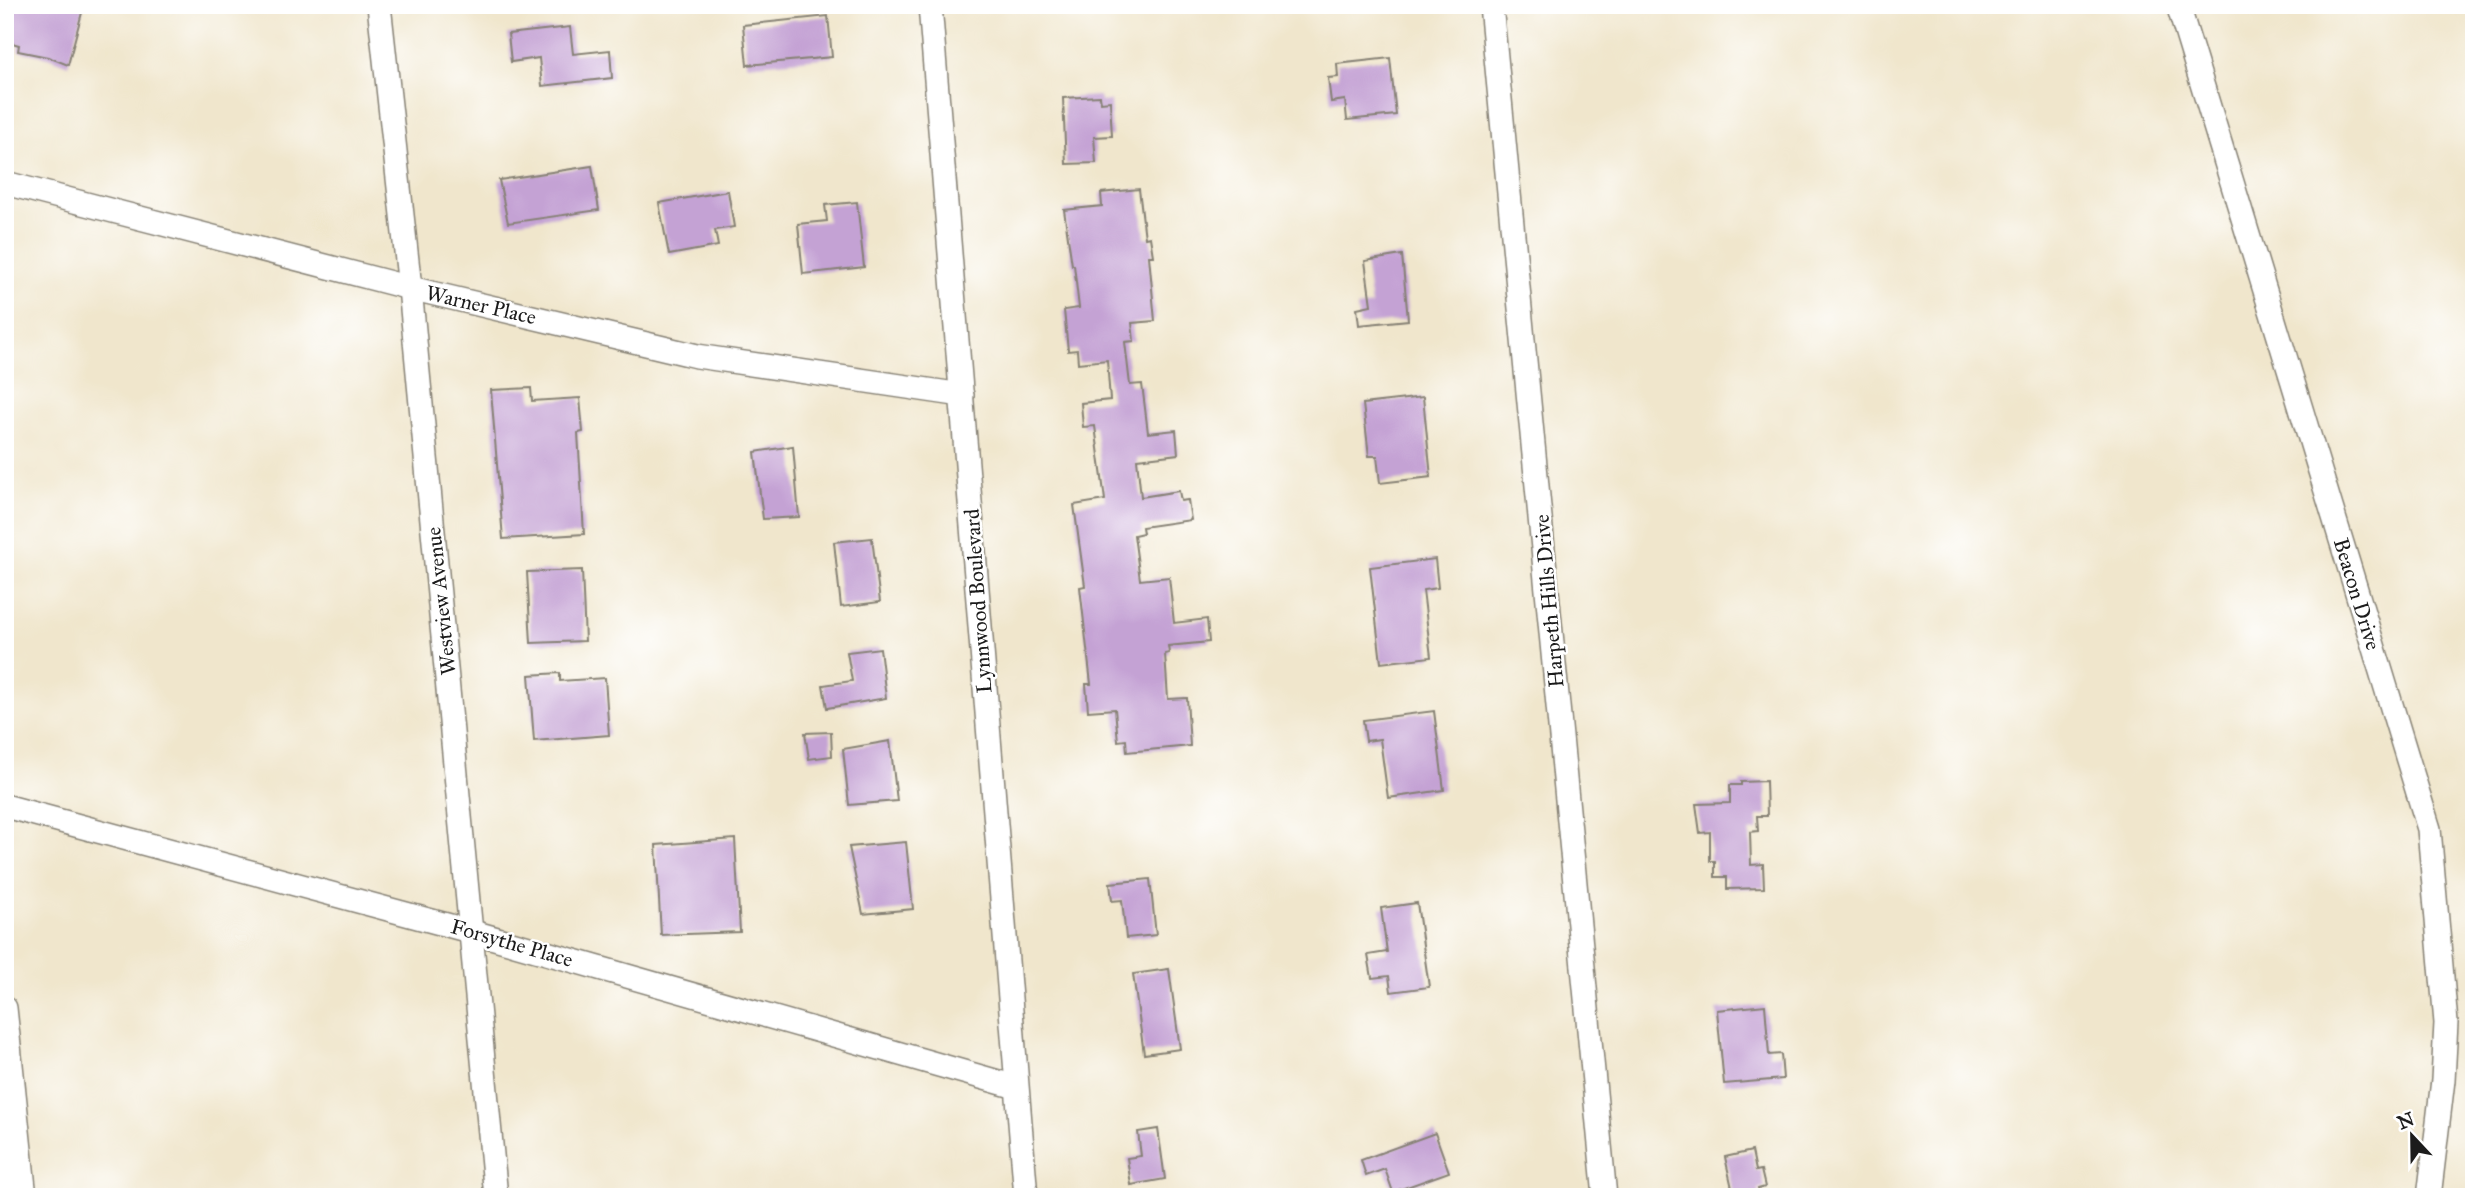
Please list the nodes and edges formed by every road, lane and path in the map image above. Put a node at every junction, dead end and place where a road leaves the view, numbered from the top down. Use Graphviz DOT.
graph roads {
  1 [pos="379,5"];
  2 [pos="930,5"];
  3 [pos="1491,5"];
  4 [pos="2178,5"];
  5 [pos="5,183"];
  6 [pos="410,288"];
  7 [pos="962,395"];
  8 [pos="5,806"];
  9 [pos="473,932"];
  10 [pos="5,1008"];
  11 [pos="1016,1087"];
  12 [pos="25,1197"];
  13 [pos="496,1197"];
  14 [pos="1026,1197"];
  15 [pos="1605,1197"];
  16 [pos="2429,1197"];
  1 -- 6 [label="street, Westview Avenue"];
  2 -- 7 [label="street, Lynnwood Boulevard"];
  3 -- 15 [label="street, Harpeth Hills Drive"];
  4 -- 16 [label="street, Beacon Drive"];
  5 -- 6 [label="street, Warner Place"];
  6 -- 7 [label="street, Warner Place"];
  6 -- 9 [label="street, Westview Avenue"];
  7 -- 11 [label="street, Lynnwood Boulevard"];
  8 -- 9 [label="street, Forsythe Place"];
  9 -- 11 [label="street, Forsythe Place"];
  9 -- 13 [label="street, Westview Avenue"];
  10 -- 12 [label="street"];
  11 -- 14 [label="street, Lynnwood Boulevard"];
}
